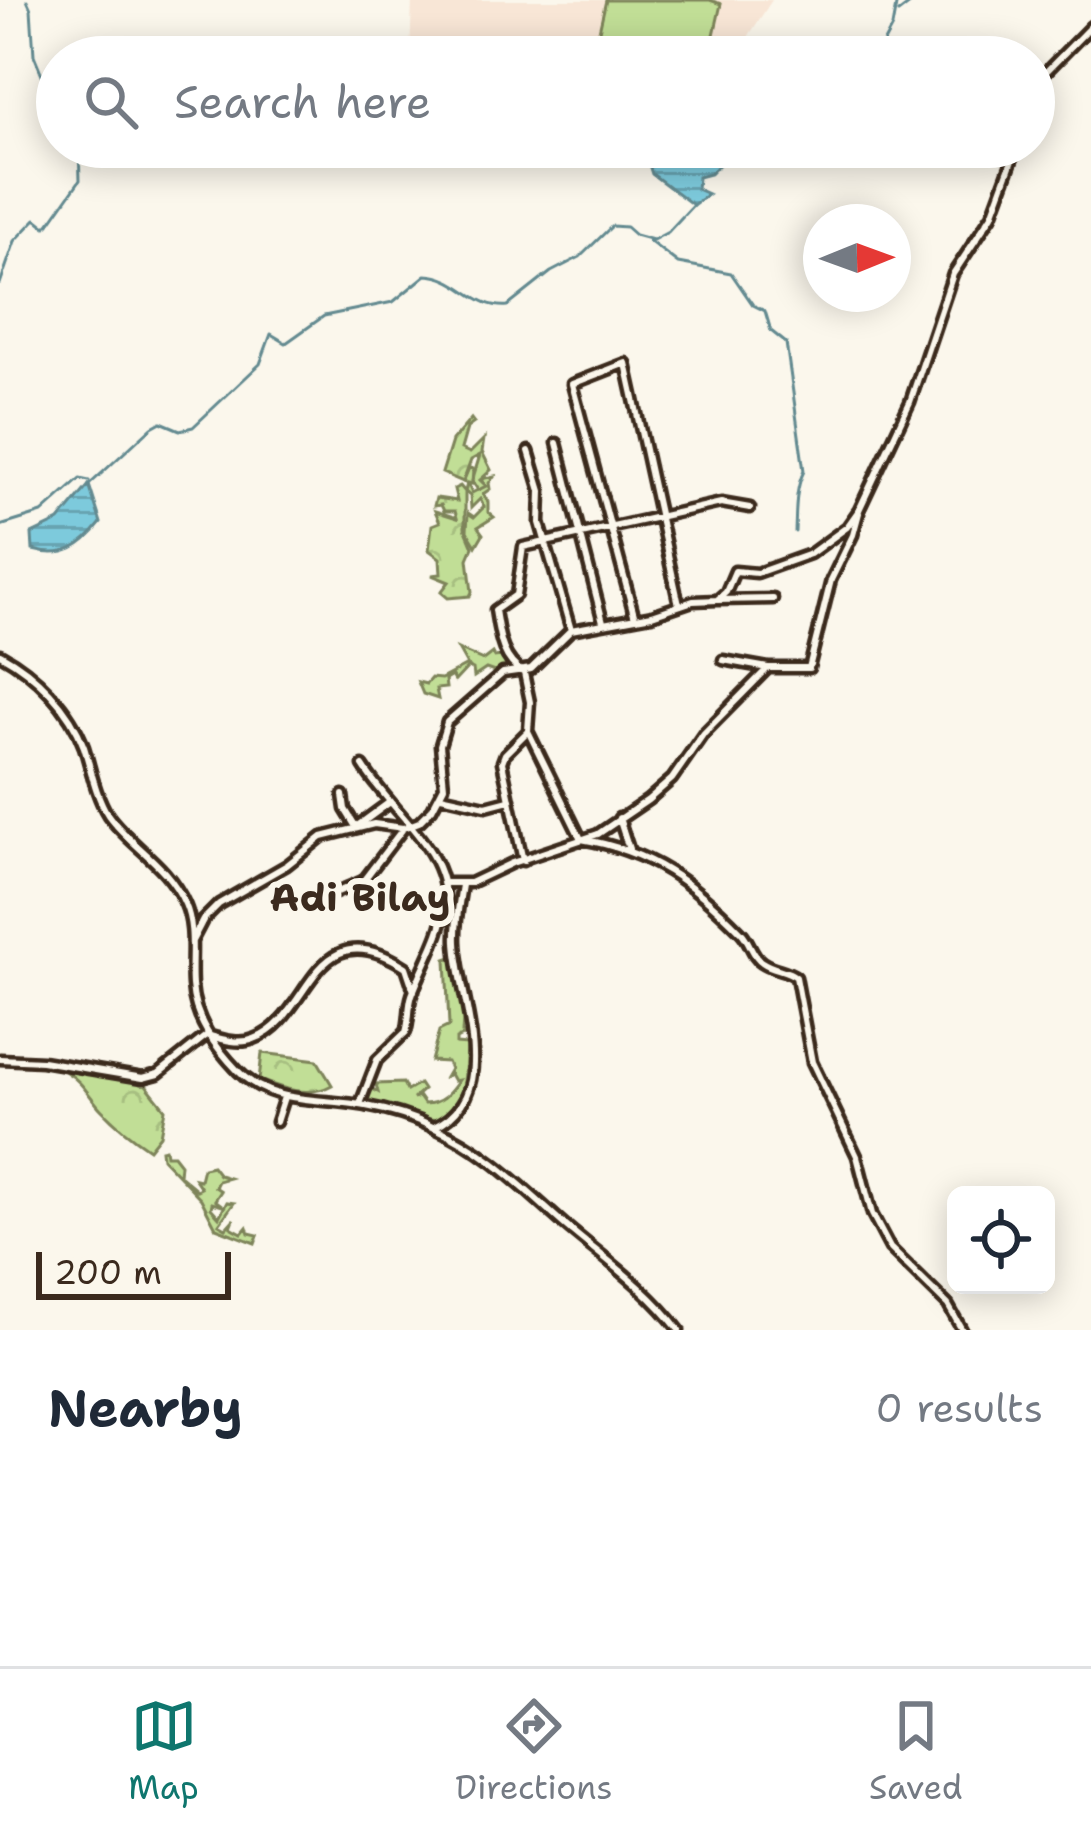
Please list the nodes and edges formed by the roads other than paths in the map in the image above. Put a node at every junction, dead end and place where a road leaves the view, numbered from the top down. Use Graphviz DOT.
graph roads {
  1 [pos="1091,26"];
  2 [pos="1055,63"];
  3 [pos="1009,168"];
  4 [pos="557,443"];
  5 [pos="529,451"];
  6 [pos="750,508"];
  7 [pos="860,510"];
  8 [pos="661,517"];
  9 [pos="611,527"];
  10 [pos="582,534"];
  11 [pos="546,542"];
  12 [pos="773,599"];
  13 [pos="717,600"];
  14 [pos="679,604"];
  15 [pos="634,618"];
  16 [pos="603,622"];
  17 [pos="571,630"];
  18 [pos="0,654"];
  19 [pos="723,659"];
  20 [pos="768,668"];
  21 [pos="524,673"];
  22 [pos="528,731"];
  23 [pos="363,766"];
  24 [pos="344,795"];
  25 [pos="440,796"];
  26 [pos="509,800"];
  27 [pos="390,802"];
  28 [pos="619,818"];
  29 [pos="356,827"];
  30 [pos="407,827"];
  31 [pos="581,839"];
  32 [pos="630,852"];
  33 [pos="523,861"];
  34 [pos="446,883"];
  35 [pos="462,885"];
  36 [pos="321,899"];
  37 [pos="192,941"];
  38 [pos="414,991"];
  39 [pos="207,1035"];
  40 [pos="0,1059"];
  41 [pos="284,1096"];
  42 [pos="360,1104"];
  43 [pos="454,1114"];
  44 [pos="276,1122"];
  45 [pos="434,1127"];
  46 [pos="466,1145"];
  47 [pos="680,1330"];
  48 [pos="962,1330"];
  1 -- 2 [label="street"];
  3 -- 7 [label="street"];
  4 -- 10 [label="street"];
  5 -- 11 [label="street"];
  6 -- 8 [label="street"];
  7 -- 13 [label="street"];
  7 -- 20 [label="street"];
  8 -- 9 [label="street"];
  8 -- 9 [label="street"];
  8 -- 14 [label="street"];
  9 -- 10 [label="street"];
  9 -- 15 [label="street"];
  10 -- 11 [label="street"];
  10 -- 16 [label="street"];
  11 -- 17 [label="street"];
  11 -- 21 [label="street"];
  12 -- 13 [label="street"];
  13 -- 14 [label="street"];
  14 -- 15 [label="street"];
  15 -- 16 [label="street"];
  16 -- 17 [label="street"];
  17 -- 21 [label="street"];
  18 -- 37 [label="street"];
  19 -- 20 [label="street"];
  20 -- 28 [label="street"];
  21 -- 22 [label="street"];
  21 -- 25 [label="street"];
  22 -- 26 [label="street"];
  22 -- 31 [label="street"];
  23 -- 27 [label="street"];
  24 -- 29 [label="street"];
  25 -- 26 [label="street"];
  25 -- 30 [label="street"];
  26 -- 33 [label="street"];
  27 -- 29 [label="street"];
  27 -- 30 [label="street"];
  28 -- 31 [label="street"];
  28 -- 32 [label="street"];
  29 -- 30 [label="street"];
  29 -- 37 [label="street"];
  30 -- 34 [label="street"];
  30 -- 36 [label="street"];
  31 -- 32 [label="street"];
  31 -- 33 [label="street"];
  32 -- 48 [label="street"];
  33 -- 35 [label="street"];
  34 -- 35 [label="street"];
  34 -- 38 [label="street"];
  35 -- 43 [label="street"];
  37 -- 39 [label="street"];
  38 -- 39 [label="street"];
  38 -- 42 [label="street"];
  39 -- 40 [label="street"];
  39 -- 41 [label="street"];
  41 -- 42 [label="street"];
  41 -- 44 [label="street"];
  42 -- 45 [label="street"];
  43 -- 45 [label="street"];
  43 -- 46 [label="street"];
  45 -- 46 [label="street"];
  46 -- 47 [label="street"];
}
